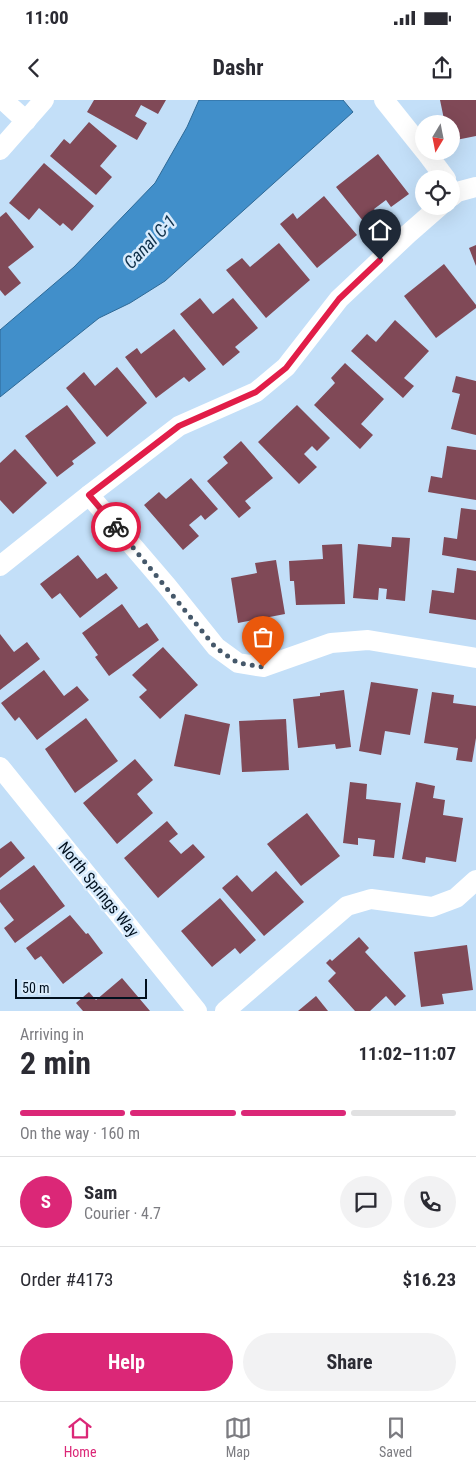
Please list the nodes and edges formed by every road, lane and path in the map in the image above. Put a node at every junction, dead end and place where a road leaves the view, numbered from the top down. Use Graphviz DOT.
graph roads {
  1 [pos="3,100"];
  2 [pos="44,100"];
  3 [pos="384,100"];
  4 [pos="26,121"];
  5 [pos="415,140"];
  6 [pos="0,150"];
  7 [pos="476,187"];
  8 [pos="460,188"];
  9 [pos="430,215"];
  10 [pos="89,495"];
  11 [pos="0,566"];
  12 [pos="476,658"];
  13 [pos="0,767"];
  14 [pos="476,880"];
  15 [pos="197,1011"];
  16 [pos="225,1011"];
  1 -- 4 [label="street"];
  2 -- 4 [label="street"];
  3 -- 5 [label="street"];
  4 -- 6 [label="street"];
  7 -- 8 [label="street"];
  9 -- 10 [label="street"];
  10 -- 11 [label="street"];
  10 -- 12 [label="street"];
  13 -- 15 [label="street, North Springs Way"];
  14 -- 16 [label="street"];
}
